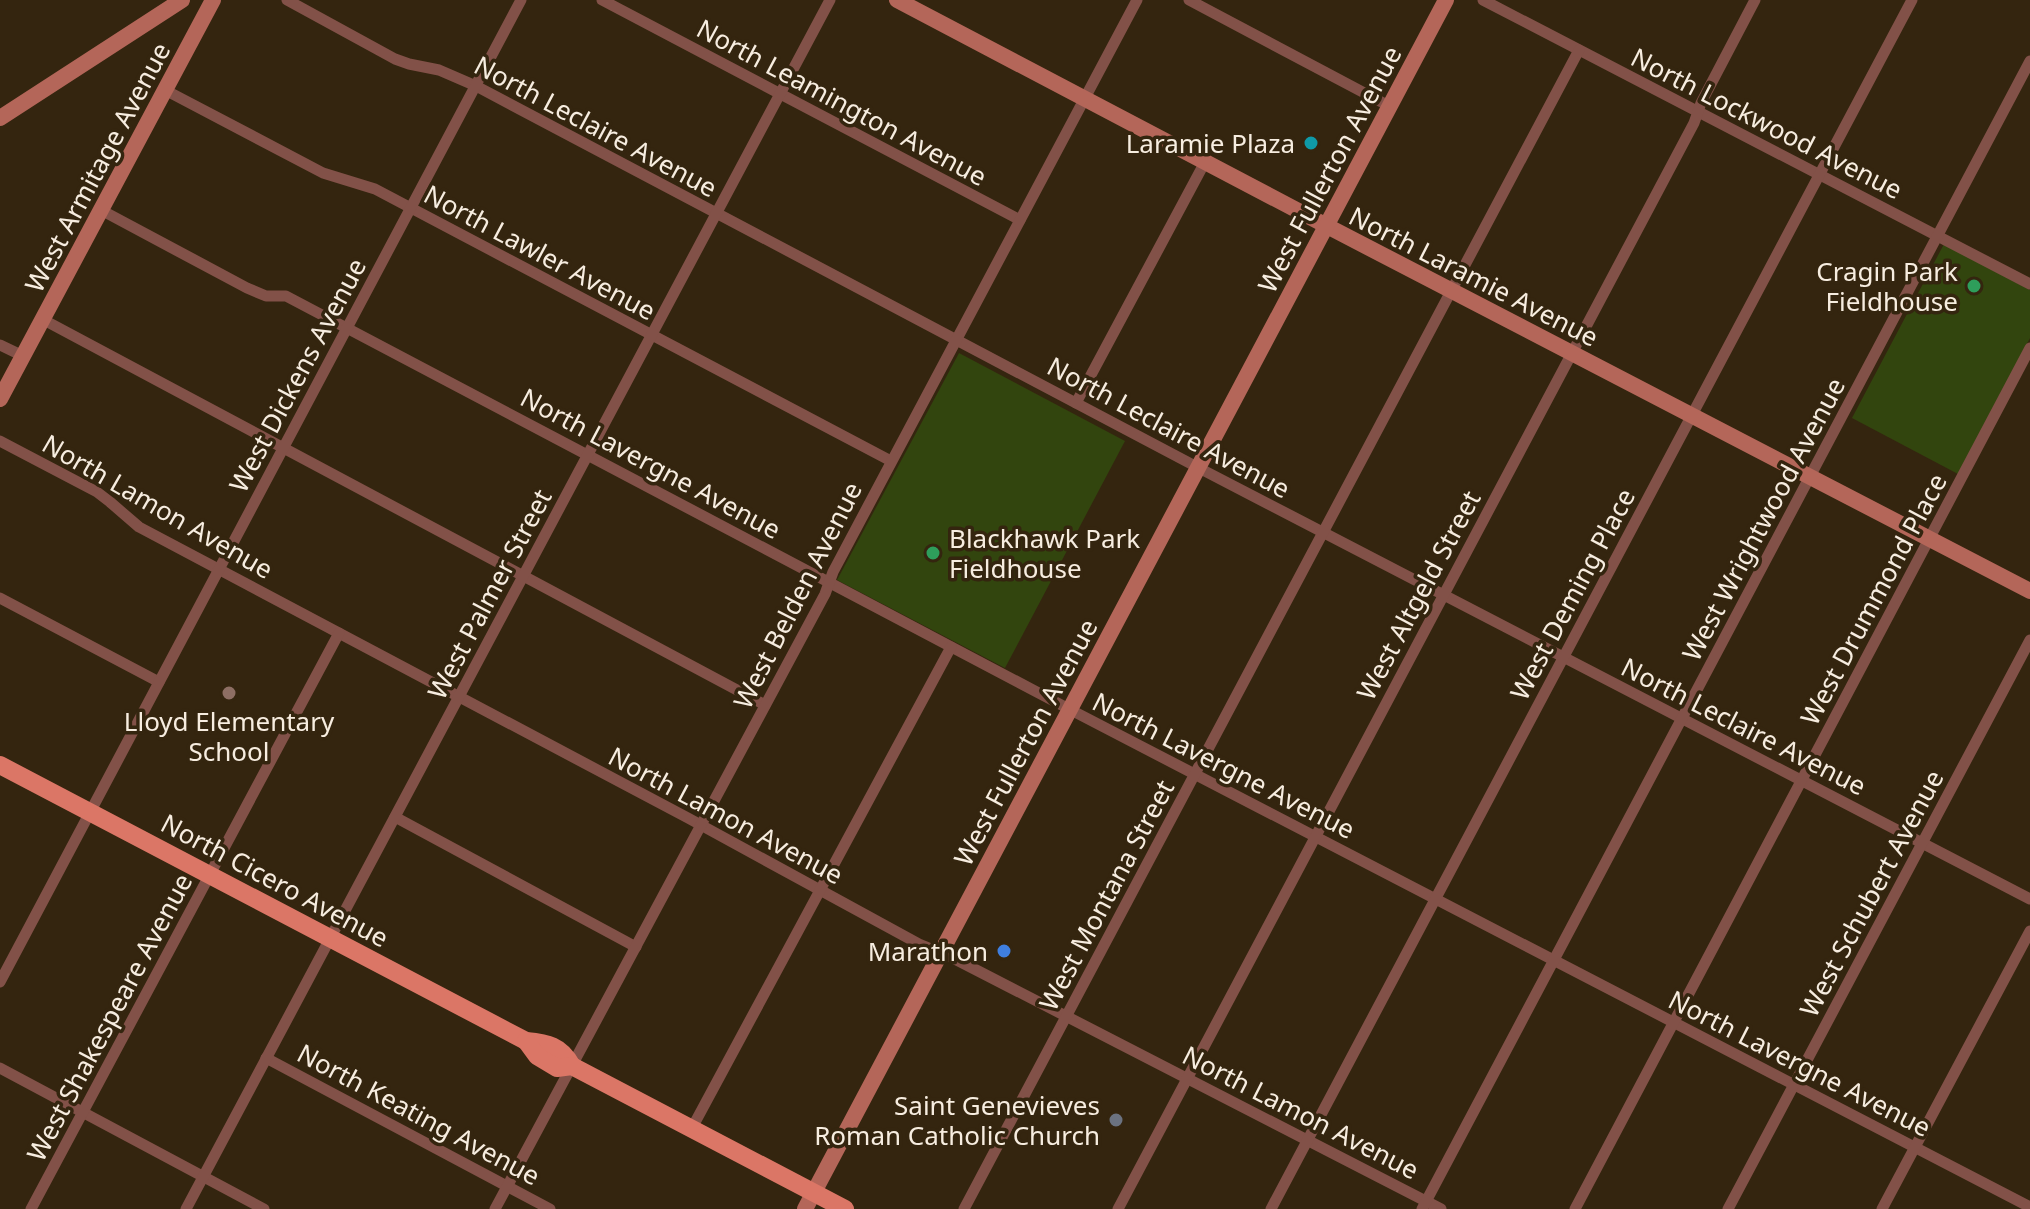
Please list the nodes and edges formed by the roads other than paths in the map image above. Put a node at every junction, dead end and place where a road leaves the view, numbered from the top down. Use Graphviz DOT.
graph roads {
  1 [pos="213,0"];
  2 [pos="287,0"];
  3 [pos="521,0"];
  4 [pos="602,0"];
  5 [pos="830,0"];
  6 [pos="897,0"];
  7 [pos="1137,0"];
  8 [pos="1189,0"];
  9 [pos="1446,0"];
  10 [pos="1483,0"];
  11 [pos="1755,0"];
  12 [pos="1912,0"];
  13 [pos="176,1"];
  14 [pos="200,25"];
  15 [pos="1579,50"];
  16 [pos="2030,61"];
  17 [pos="476,86"];
  18 [pos="165,90"];
  19 [pos="780,94"];
  20 [pos="1084,98"];
  21 [pos="1389,106"];
  22 [pos="1698,111"];
  23 [pos="0,118"];
  24 [pos="1205,162"];
  25 [pos="1820,175"];
  26 [pos="411,208"];
  27 [pos="101,210"];
  28 [pos="716,213"];
  29 [pos="1020,220"];
  30 [pos="1325,225"];
  31 [pos="1937,236"];
  32 [pos="2030,284"];
  33 [pos="1452,291"];
  34 [pos="42,319"];
  35 [pos="347,328"];
  36 [pos="652,335"];
  37 [pos="956,340"];
  38 [pos="0,345"];
  39 [pos="2030,348"];
  40 [pos="1571,353"];
  41 [pos="23,356"];
  42 [pos="0,399"];
  43 [pos="1076,403"];
  44 [pos="1692,416"];
  45 [pos="0,441"];
  46 [pos="284,448"];
  47 [pos="588,455"];
  48 [pos="891,461"];
  49 [pos="1197,467"];
  50 [pos="1810,477"];
  51 [pos="1324,533"];
  52 [pos="1929,539"];
  53 [pos="219,569"];
  54 [pos="523,576"];
  55 [pos="829,582"];
  56 [pos="2030,591"];
  57 [pos="1443,595"];
  58 [pos="0,598"];
  59 [pos="339,633"];
  60 [pos="2030,640"];
  61 [pos="951,647"];
  62 [pos="1564,657"];
  63 [pos="159,682"];
  64 [pos="459,697"];
  65 [pos="765,705"];
  66 [pos="1069,709"];
  67 [pos="1682,719"];
  68 [pos="0,765"];
  69 [pos="1195,774"];
  70 [pos="1801,781"];
  71 [pos="90,813"];
  72 [pos="395,817"];
  73 [pos="700,826"];
  74 [pos="1315,836"];
  75 [pos="1922,843"];
  76 [pos="210,876"];
  77 [pos="820,891"];
  78 [pos="1436,899"];
  79 [pos="2030,899"];
  80 [pos="2030,931"];
  81 [pos="330,939"];
  82 [pos="636,947"];
  83 [pos="941,952"];
  84 [pos="1554,960"];
  85 [pos="0,982"];
  86 [pos="1067,1016"];
  87 [pos="1673,1022"];
  88 [pos="266,1058"];
  89 [pos="572,1066"];
  90 [pos="0,1068"];
  91 [pos="1187,1078"];
  92 [pos="1794,1085"];
  93 [pos="83,1112"];
  94 [pos="692,1128"];
  95 [pos="1308,1140"];
  96 [pos="1915,1147"];
  97 [pos="203,1177"];
  98 [pos="508,1186"];
  99 [pos="809,1201"];
  100 [pos="1424,1205"];
  101 [pos="2030,1207"];
  102 [pos="31,1209"];
  103 [pos="186,1209"];
  104 [pos="264,1209"];
  105 [pos="495,1209"];
  106 [pos="550,1209"];
  107 [pos="845,1209"];
  108 [pos="964,1209"];
  109 [pos="1118,1209"];
  110 [pos="1271,1209"];
  111 [pos="1441,1209"];
  112 [pos="1575,1209"];
  113 [pos="1728,1209"];
  114 [pos="1882,1209"];
  1 -- 14 [label="main road, West Armitage Avenue"];
  2 -- 17 [label="street, North Leclaire Avenue"];
  3 -- 17 [label="street, West Dickens Avenue"];
  4 -- 19 [label="street, North Leamington Avenue"];
  5 -- 19 [label="street, West Palmer Street"];
  6 -- 20 [label="main road, North Laramie Avenue"];
  7 -- 20 [label="street, West Belden Avenue"];
  8 -- 21 [label="street"];
  9 -- 21 [label="main road, West Fullerton Avenue"];
  10 -- 15 [label="street, North Lockwood Avenue"];
  11 -- 22 [label="street, West Altgeld Street"];
  12 -- 25 [label="street, West Deming Place"];
  13 -- 14 [label="main road"];
  13 -- 23 [label="main road"];
  14 -- 18 [label="main road, West Armitage Avenue"];
  15 -- 22 [label="street, North Lockwood Avenue"];
  15 -- 33 [label="street, West Montana Street"];
  16 -- 31 [label="street, West Wrightwood Avenue"];
  17 -- 26 [label="street, West Dickens Avenue"];
  17 -- 28 [label="street, North Leclaire Avenue"];
  18 -- 26 [label="street, North Lawler Avenue"];
  18 -- 27 [label="main road, West Armitage Avenue"];
  19 -- 28 [label="street, West Palmer Street"];
  19 -- 29 [label="street, North Leamington Avenue"];
  20 -- 24 [label="main road, North Laramie Avenue"];
  20 -- 29 [label="street, West Belden Avenue"];
  21 -- 30 [label="main road, West Fullerton Avenue"];
  22 -- 25 [label="street, North Lockwood Avenue"];
  22 -- 40 [label="street, West Altgeld Street"];
  24 -- 30 [label="main road, North Laramie Avenue"];
  24 -- 43 [label="street"];
  25 -- 31 [label="street, North Lockwood Avenue"];
  25 -- 44 [label="street, West Deming Place"];
  26 -- 35 [label="street, West Dickens Avenue"];
  26 -- 36 [label="street, North Lawler Avenue"];
  27 -- 34 [label="main road, West Armitage Avenue"];
  27 -- 35 [label="street, North Lavergne Avenue"];
  28 -- 36 [label="street, West Palmer Street"];
  28 -- 37 [label="street, North Leclaire Avenue"];
  29 -- 37 [label="street, West Belden Avenue"];
  30 -- 33 [label="main road, North Laramie Avenue"];
  30 -- 49 [label="main road, West Fullerton Avenue"];
  31 -- 32 [label="street, North Lockwood Avenue"];
  31 -- 50 [label="street, West Wrightwood Avenue"];
  33 -- 40 [label="main road, North Laramie Avenue"];
  33 -- 51 [label="street, West Montana Street"];
  34 -- 41 [label="main road, West Armitage Avenue"];
  34 -- 46 [label="street"];
  35 -- 46 [label="street, West Dickens Avenue"];
  35 -- 47 [label="street, North Lavergne Avenue"];
  36 -- 47 [label="street, West Palmer Street"];
  36 -- 48 [label="street, North Lawler Avenue"];
  37 -- 43 [label="street, North Leclaire Avenue"];
  37 -- 48 [label="street, West Belden Avenue"];
  38 -- 41 [label="street"];
  39 -- 52 [label="street, West Drummond Place"];
  40 -- 44 [label="main road, North Laramie Avenue"];
  40 -- 57 [label="street, West Altgeld Street"];
  41 -- 42 [label="main road, West Armitage Avenue"];
  43 -- 49 [label="street, North Leclaire Avenue"];
  44 -- 50 [label="main road, North Laramie Avenue"];
  44 -- 62 [label="street, West Deming Place"];
  45 -- 53 [label="street, North Lamon Avenue"];
  46 -- 53 [label="street, West Dickens Avenue"];
  46 -- 54 [label="street"];
  47 -- 54 [label="street, West Palmer Street"];
  47 -- 55 [label="street, North Lavergne Avenue"];
  48 -- 55 [label="street, West Belden Avenue"];
  49 -- 51 [label="street, North Leclaire Avenue"];
  49 -- 66 [label="main road, West Fullerton Avenue"];
  50 -- 52 [label="main road, North Laramie Avenue"];
  50 -- 67 [label="street, West Wrightwood Avenue"];
  51 -- 57 [label="street, North Leclaire Avenue"];
  51 -- 69 [label="street, West Montana Street"];
  52 -- 56 [label="main road, North Laramie Avenue"];
  52 -- 70 [label="street, West Drummond Place"];
  53 -- 59 [label="street, North Lamon Avenue"];
  53 -- 63 [label="street, West Dickens Avenue"];
  54 -- 64 [label="street, West Palmer Street"];
  54 -- 65 [label="street"];
  55 -- 61 [label="street, North Lavergne Avenue"];
  55 -- 65 [label="street, West Belden Avenue"];
  57 -- 62 [label="street, North Leclaire Avenue"];
  57 -- 74 [label="street, West Altgeld Street"];
  58 -- 63 [label="street"];
  59 -- 64 [label="street, North Lamon Avenue"];
  59 -- 76 [label="street, West Shakespeare Avenue"];
  60 -- 75 [label="street, West Schubert Avenue"];
  61 -- 66 [label="street, North Lavergne Avenue"];
  61 -- 77 [label="street"];
  62 -- 67 [label="street, North Leclaire Avenue"];
  62 -- 78 [label="street, West Deming Place"];
  63 -- 71 [label="street, West Dickens Avenue"];
  64 -- 72 [label="street, West Palmer Street"];
  64 -- 73 [label="street, North Lamon Avenue"];
  65 -- 73 [label="street, West Belden Avenue"];
  66 -- 69 [label="street, North Lavergne Avenue"];
  66 -- 83 [label="main road, West Fullerton Avenue"];
  67 -- 70 [label="street, North Leclaire Avenue"];
  67 -- 84 [label="street, West Wrightwood Avenue"];
  68 -- 71 [label="main road, North Cicero Avenue"];
  69 -- 74 [label="street, North Lavergne Avenue"];
  69 -- 86 [label="street, West Montana Street"];
  70 -- 75 [label="street, North Leclaire Avenue"];
  70 -- 87 [label="street, West Drummond Place"];
  71 -- 76 [label="main road, North Cicero Avenue"];
  71 -- 85 [label="street, West Dickens Avenue"];
  72 -- 81 [label="street, West Palmer Street"];
  72 -- 82 [label="street"];
  73 -- 77 [label="street, North Lamon Avenue"];
  73 -- 82 [label="street, West Belden Avenue"];
  74 -- 78 [label="street, North Lavergne Avenue"];
  74 -- 91 [label="street, West Altgeld Street"];
  75 -- 79 [label="street, North Leclaire Avenue"];
  75 -- 92 [label="street, West Schubert Avenue"];
  76 -- 81 [label="main road, North Cicero Avenue"];
  76 -- 93 [label="street, West Shakespeare Avenue"];
  77 -- 83 [label="street, North Lamon Avenue"];
  77 -- 94 [label="street"];
  78 -- 84 [label="street, North Lavergne Avenue"];
  78 -- 95 [label="street, West Deming Place"];
  80 -- 96 [label="street"];
  81 -- 88 [label="street, West Palmer Street"];
  81 -- 89 [label="main road, North Cicero Avenue"];
  82 -- 89 [label="street, West Belden Avenue"];
  83 -- 86 [label="street, North Lamon Avenue"];
  83 -- 99 [label="main road, West Fullerton Avenue"];
  84 -- 87 [label="street, North Lavergne Avenue"];
  84 -- 100 [label="street, West Wrightwood Avenue"];
  86 -- 91 [label="street, North Lamon Avenue"];
  86 -- 108 [label="street, West Montana Street"];
  87 -- 92 [label="street, North Lavergne Avenue"];
  87 -- 112 [label="street, West Drummond Place"];
  88 -- 97 [label="street, West Palmer Street"];
  88 -- 98 [label="street, North Keating Avenue"];
  89 -- 94 [label="main road, North Cicero Avenue"];
  89 -- 98 [label="street, West Belden Avenue"];
  90 -- 93 [label="street"];
  91 -- 95 [label="street, North Lamon Avenue"];
  91 -- 109 [label="street, West Altgeld Street"];
  92 -- 96 [label="street, North Lavergne Avenue"];
  92 -- 113 [label="street, West Schubert Avenue"];
  93 -- 97 [label="street"];
  93 -- 102 [label="street, West Shakespeare Avenue"];
  94 -- 99 [label="main road, North Cicero Avenue"];
  95 -- 100 [label="street, North Lamon Avenue"];
  95 -- 110 [label="street, West Deming Place"];
  96 -- 101 [label="street, North Lavergne Avenue"];
  96 -- 114 [label="street"];
  97 -- 103 [label="street, West Palmer Street"];
  97 -- 104 [label="street"];
  98 -- 105 [label="street, West Belden Avenue"];
  98 -- 106 [label="street, North Keating Avenue"];
  99 -- 107 [label="main road, North Cicero Avenue"];
  100 -- 111 [label="street, North Lamon Avenue"];
}
